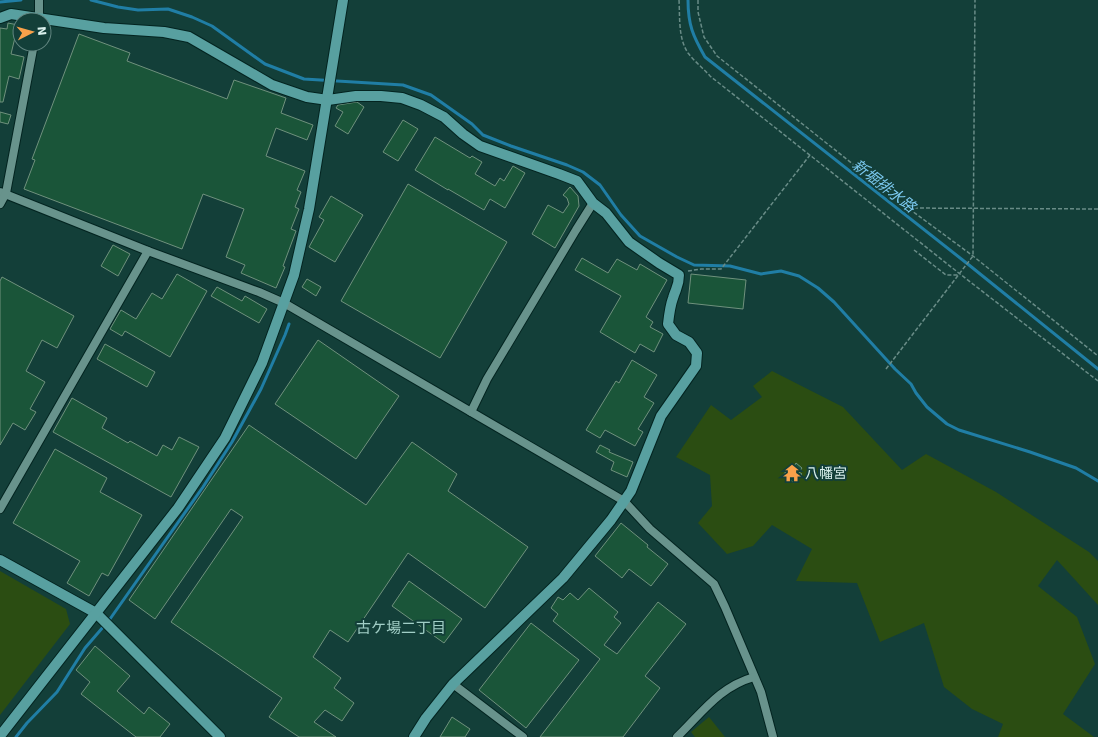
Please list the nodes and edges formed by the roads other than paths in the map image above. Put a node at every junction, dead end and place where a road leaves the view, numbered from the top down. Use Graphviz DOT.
graph roads {
  1 [pos="39,0"];
  2 [pos="343,0"];
  3 [pos="39,12"];
  4 [pos="12,14"];
  5 [pos="0,18"];
  6 [pos="52,22"];
  7 [pos="32,52"];
  8 [pos="328,100"];
  9 [pos="3,193"];
  10 [pos="593,203"];
  11 [pos="0,204"];
  12 [pos="148,251"];
  13 [pos="284,303"];
  14 [pos="471,412"];
  15 [pos="624,502"];
  16 [pos="0,509"];
  17 [pos="0,560"];
  18 [pos="96,614"];
  19 [pos="754,677"];
  20 [pos="453,684"];
  21 [pos="0,736"];
  22 [pos="220,737"];
  23 [pos="414,737"];
  24 [pos="523,737"];
  25 [pos="677,737"];
  26 [pos="773,737"];
  1 -- 3 [label="street"];
  2 -- 8 [label="street"];
  4 -- 5 [label="street"];
  6 -- 8 [label="street"];
  7 -- 9 [label="street"];
  8 -- 10 [label="street"];
  8 -- 13 [label="street"];
  9 -- 11 [label="street"];
  9 -- 12 [label="street"];
  10 -- 14 [label="street"];
  10 -- 15 [label="street"];
  12 -- 13 [label="street"];
  12 -- 16 [label="street"];
  13 -- 14 [label="street"];
  13 -- 18 [label="street"];
  14 -- 15 [label="street"];
  15 -- 19 [label="street"];
  15 -- 20 [label="street"];
  17 -- 18 [label="street"];
  18 -- 21 [label="street"];
  18 -- 22 [label="street"];
  19 -- 25 [label="street"];
  19 -- 26 [label="street"];
  20 -- 23 [label="street"];
  20 -- 24 [label="street"];
}
